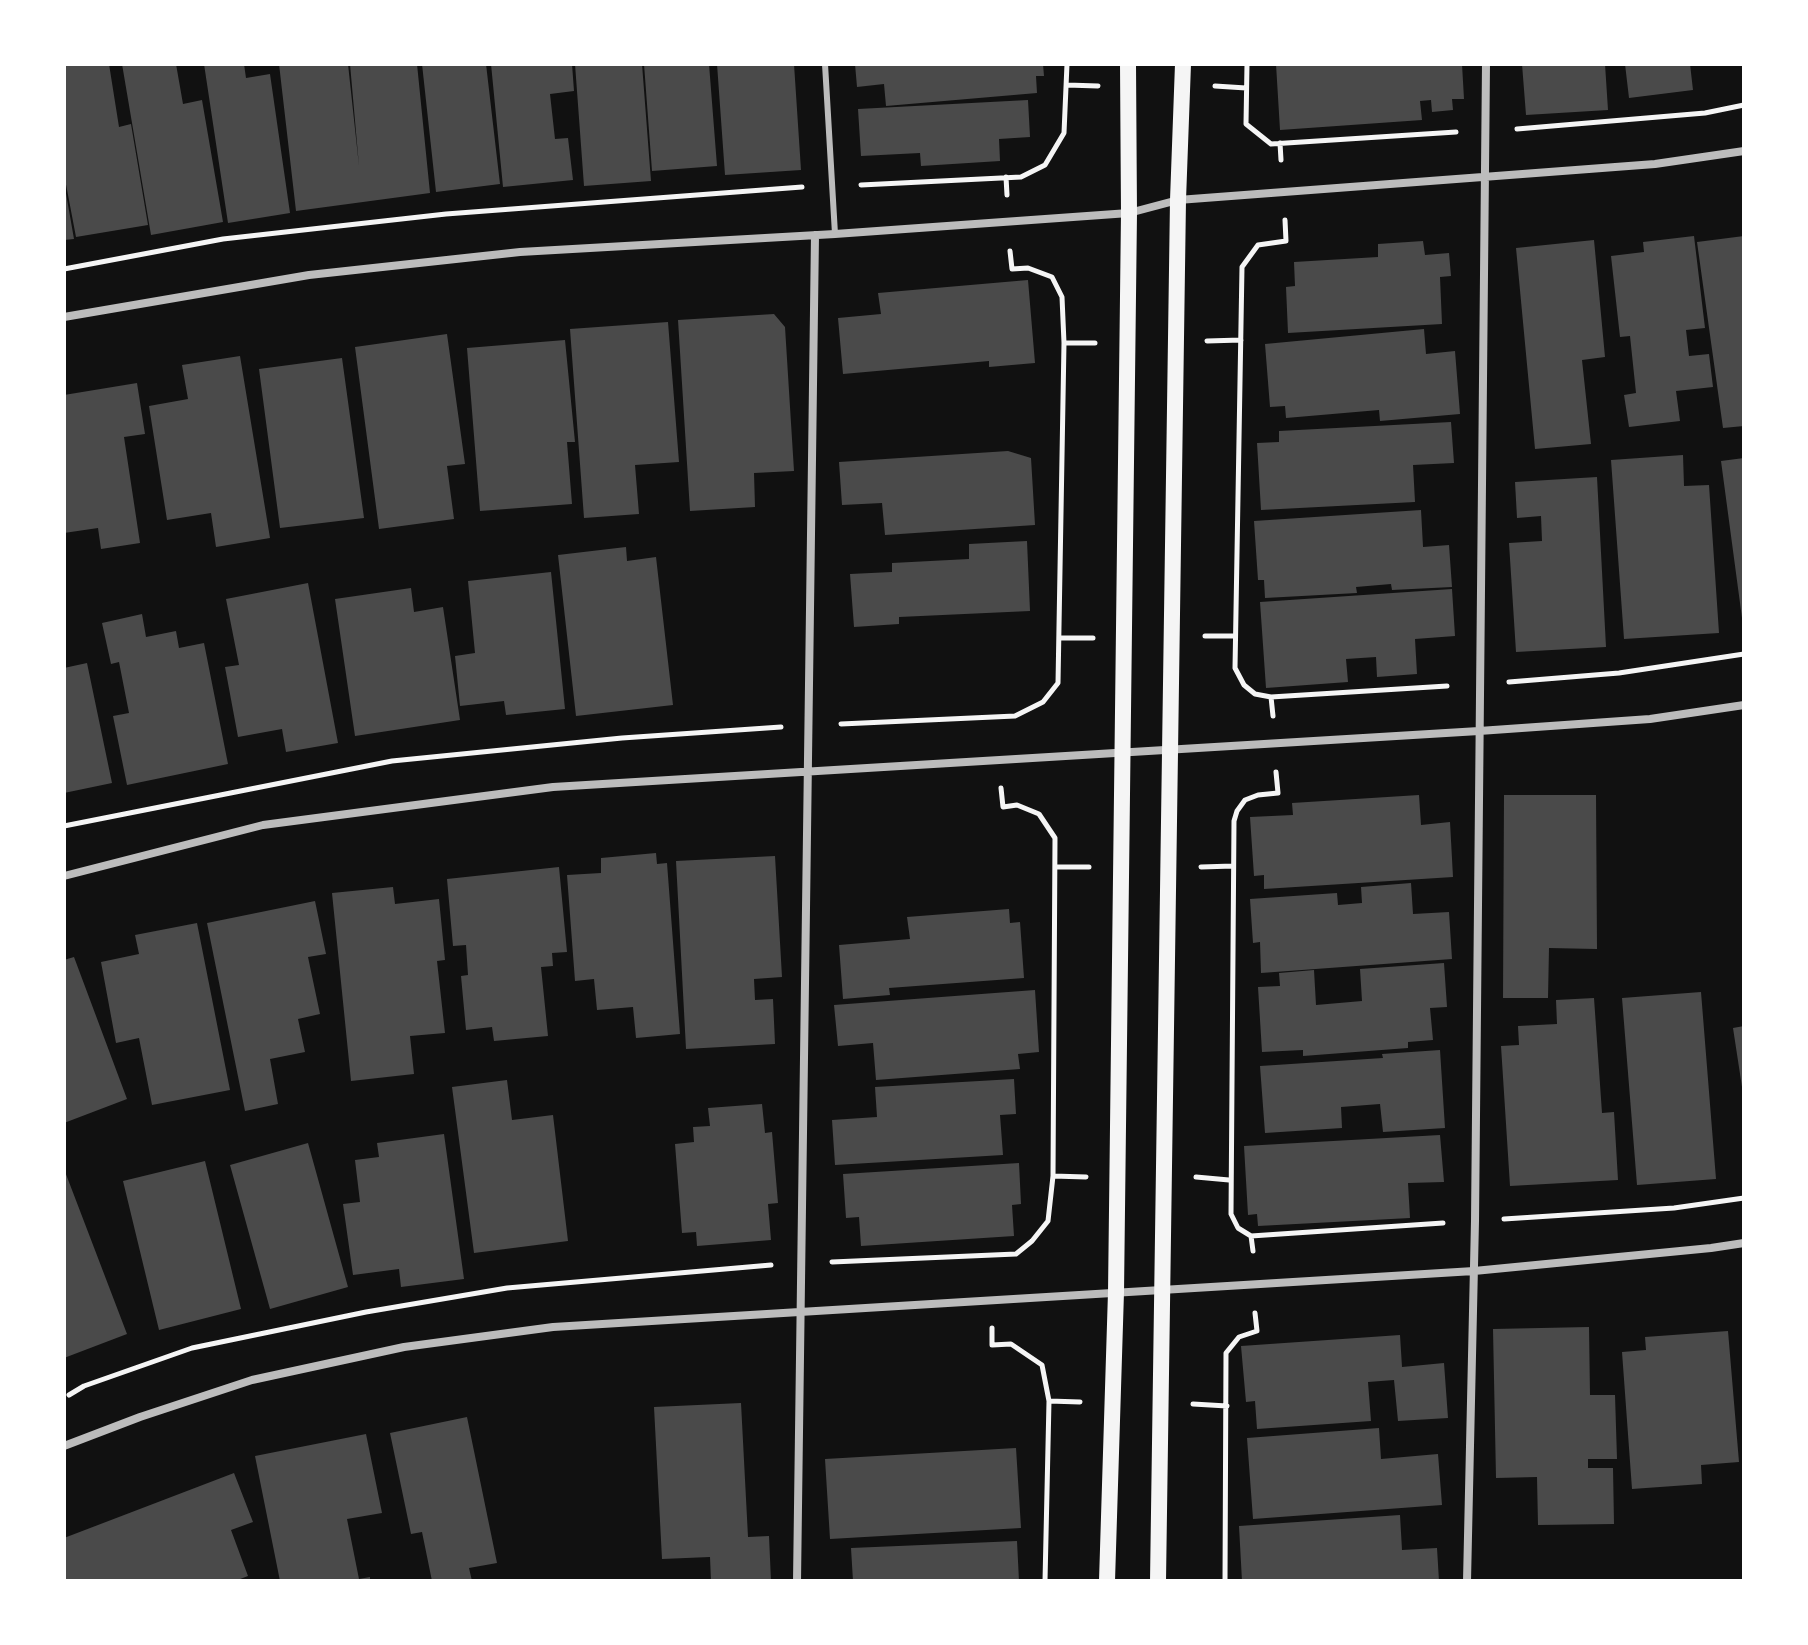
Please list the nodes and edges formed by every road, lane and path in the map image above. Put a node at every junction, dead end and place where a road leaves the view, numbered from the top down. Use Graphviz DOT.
graph roads {
  1 [pos="825,64"];
  2 [pos="1067,64"];
  3 [pos="1128,64"];
  4 [pos="1183,64"];
  5 [pos="1247,64"];
  6 [pos="1486,64"];
  7 [pos="1067,85"];
  8 [pos="1098,86"];
  9 [pos="1214,86"];
  10 [pos="1246,88"];
  11 [pos="1744,105"];
  12 [pos="1517,129"];
  13 [pos="1457,132"];
  14 [pos="1280,143"];
  15 [pos="1744,151"];
  16 [pos="1281,160"];
  17 [pos="1006,177"];
  18 [pos="1487,177"];
  19 [pos="861,185"];
  20 [pos="802,187"];
  21 [pos="1007,195"];
  22 [pos="1178,200"];
  23 [pos="1129,213"];
  24 [pos="1285,218"];
  25 [pos="835,234"];
  26 [pos="815,235"];
  27 [pos="1010,250"];
  28 [pos="64,269"];
  29 [pos="64,317"];
  30 [pos="1241,340"];
  31 [pos="1206,341"];
  32 [pos="1064,343"];
  33 [pos="1098,343"];
  34 [pos="1205,636"];
  35 [pos="1235,636"];
  36 [pos="1059,638"];
  37 [pos="1093,638"];
  38 [pos="1744,654"];
  39 [pos="1509,682"];
  40 [pos="1447,686"];
  41 [pos="1271,697"];
  42 [pos="1744,705"];
  43 [pos="998,716"];
  44 [pos="1273,716"];
  45 [pos="841,724"];
  46 [pos="998,724"];
  47 [pos="782,727"];
  48 [pos="1479,731"];
  49 [pos="1171,750"];
  50 [pos="1123,754"];
  51 [pos="1276,771"];
  52 [pos="807,773"];
  53 [pos="1001,788"];
  54 [pos="64,826"];
  55 [pos="1233,866"];
  56 [pos="1056,867"];
  57 [pos="1089,867"];
  58 [pos="1196,867"];
  59 [pos="64,876"];
  60 [pos="1053,1176"];
  61 [pos="1086,1177"];
  62 [pos="1191,1177"];
  63 [pos="1229,1180"];
  64 [pos="1744,1198"];
  65 [pos="1504,1219"];
  66 [pos="1443,1223"];
  67 [pos="1251,1236"];
  68 [pos="1744,1243"];
  69 [pos="1253,1251"];
  70 [pos="989,1255"];
  71 [pos="832,1262"];
  72 [pos="989,1264"];
  73 [pos="771,1265"];
  74 [pos="1474,1271"];
  75 [pos="1162,1289"];
  76 [pos="1116,1292"];
  77 [pos="1255,1312"];
  78 [pos="800,1313"];
  79 [pos="992,1328"];
  80 [pos="69,1395"];
  81 [pos="1049,1401"];
  82 [pos="1083,1402"];
  83 [pos="1188,1404"];
  84 [pos="1227,1406"];
  85 [pos="64,1446"];
  86 [pos="797,1581"];
  87 [pos="1045,1581"];
  88 [pos="1107,1581"];
  89 [pos="1158,1581"];
  90 [pos="1225,1581"];
  91 [pos="1467,1581"];
  1 -- 25 [label="lane"];
  2 -- 7 [label="path"];
  3 -- 23 [label="main road"];
  4 -- 22 [label="main road"];
  5 -- 10 [label="path"];
  6 -- 18 [label="street"];
  7 -- 8 [label="path"];
  7 -- 17 [label="path"];
  9 -- 10 [label="path"];
  10 -- 14 [label="path"];
  11 -- 12 [label="path"];
  13 -- 14 [label="path"];
  14 -- 16 [label="path"];
  15 -- 18 [label="street"];
  17 -- 19 [label="path"];
  17 -- 21 [label="path"];
  18 -- 22 [label="street"];
  18 -- 48 [label="street"];
  20 -- 28 [label="path"];
  22 -- 23 [label="street"];
  22 -- 49 [label="main road"];
  23 -- 25 [label="street"];
  23 -- 50 [label="main road"];
  24 -- 30 [label="path"];
  25 -- 26 [label="street"];
  26 -- 29 [label="street"];
  26 -- 52 [label="street"];
  27 -- 32 [label="path"];
  30 -- 31 [label="path"];
  30 -- 35 [label="path"];
  32 -- 33 [label="path"];
  32 -- 36 [label="path"];
  34 -- 35 [label="path"];
  35 -- 41 [label="path"];
  36 -- 37 [label="path"];
  36 -- 43 [label="path"];
  38 -- 39 [label="path"];
  40 -- 41 [label="path"];
  41 -- 44 [label="path"];
  42 -- 48 [label="street"];
  43 -- 45 [label="path"];
  43 -- 46 [label="path"];
  47 -- 54 [label="path"];
  48 -- 49 [label="street"];
  48 -- 74 [label="street"];
  49 -- 50 [label="street"];
  49 -- 75 [label="main road"];
  50 -- 52 [label="street"];
  50 -- 76 [label="main road"];
  51 -- 55 [label="path"];
  52 -- 59 [label="street"];
  52 -- 78 [label="street"];
  53 -- 56 [label="path"];
  55 -- 58 [label="path"];
  55 -- 63 [label="path"];
  56 -- 57 [label="path"];
  56 -- 60 [label="path"];
  60 -- 61 [label="path"];
  60 -- 70 [label="path"];
  62 -- 63 [label="path"];
  63 -- 67 [label="path"];
  64 -- 65 [label="path"];
  66 -- 67 [label="path"];
  67 -- 69 [label="path"];
  68 -- 74 [label="street"];
  70 -- 71 [label="path"];
  70 -- 72 [label="path"];
  73 -- 80 [label="path"];
  74 -- 75 [label="street"];
  74 -- 91 [label="street"];
  75 -- 76 [label="street"];
  75 -- 89 [label="main road"];
  76 -- 78 [label="street"];
  76 -- 88 [label="main road"];
  77 -- 84 [label="path"];
  78 -- 85 [label="street"];
  78 -- 86 [label="street"];
  79 -- 81 [label="path"];
  81 -- 82 [label="path"];
  81 -- 87 [label="path"];
  83 -- 84 [label="path"];
  84 -- 90 [label="path"];
}
